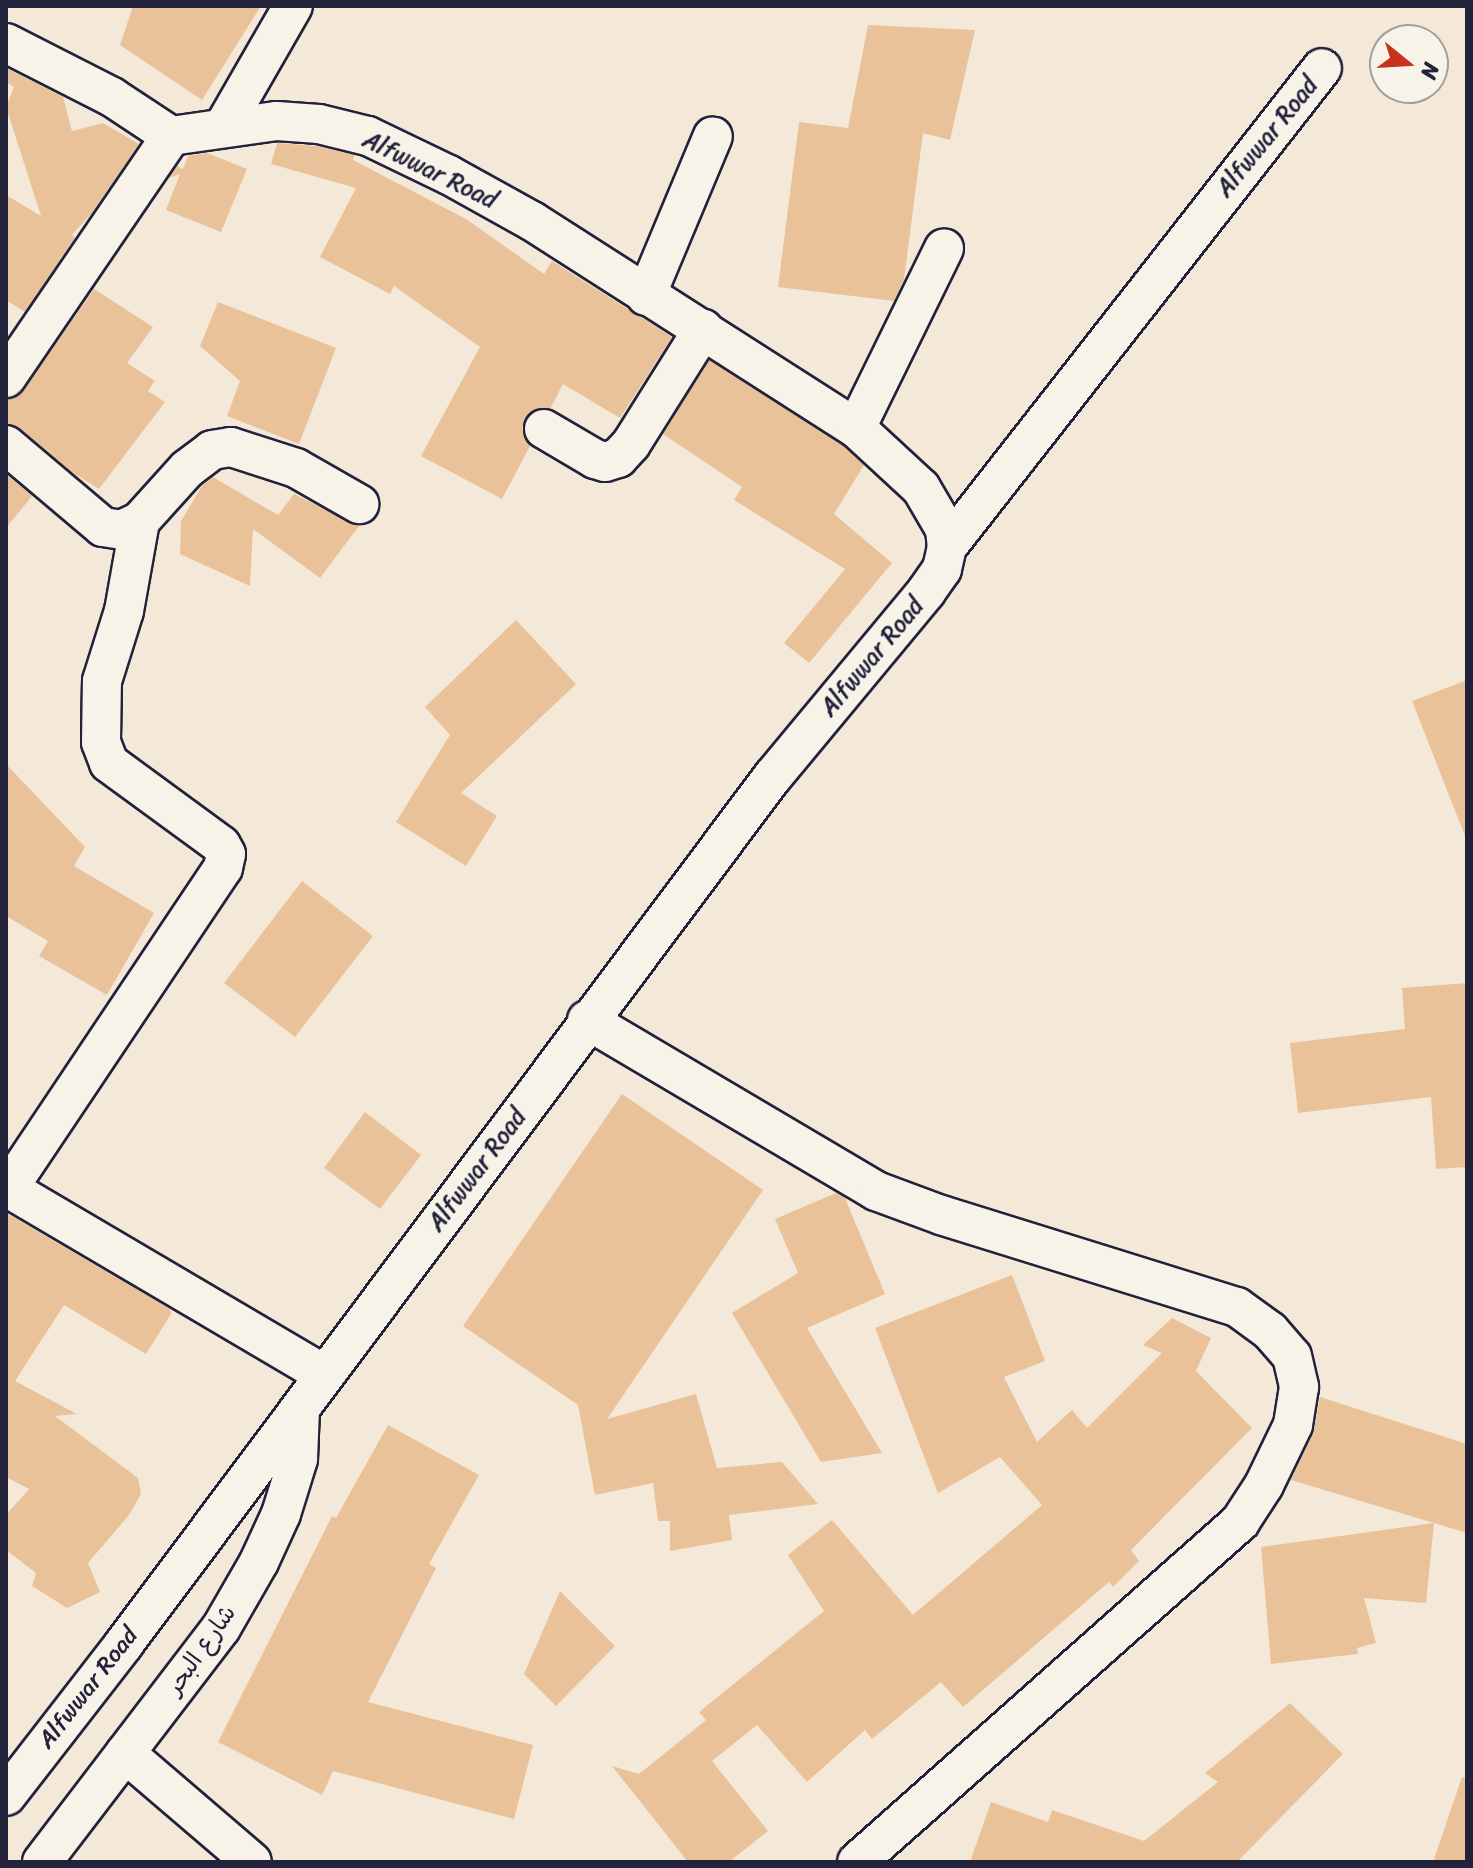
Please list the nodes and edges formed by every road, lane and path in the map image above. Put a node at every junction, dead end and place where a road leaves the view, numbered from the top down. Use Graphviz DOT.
graph roads {
  1 [pos="293,6"];
  2 [pos="6,43"];
  3 [pos="1322,68"];
  4 [pos="224,126"];
  5 [pos="171,136"];
  6 [pos="713,136"];
  7 [pos="944,248"];
  8 [pos="646,296"];
  9 [pos="703,329"];
  10 [pos="6,378"];
  11 [pos="856,428"];
  12 [pos="544,429"];
  13 [pos="6,445"];
  14 [pos="359,504"];
  15 [pos="140,521"];
  16 [pos="947,547"];
  17 [pos="587,1020"];
  18 [pos="7,1188"];
  19 [pos="323,1374"];
  20 [pos="300,1410"];
  21 [pos="125,1753"];
  22 [pos="13,1772"];
  23 [pos="42,1862"];
  24 [pos="252,1862"];
  25 [pos="857,1862"];
  1 -- 4 [label="street"];
  2 -- 5 [label="street"];
  3 -- 16 [label="street, Alfwwar Road"];
  4 -- 5 [label="street, Alfwwar Road"];
  4 -- 8 [label="street, Alfwwar Road"];
  5 -- 10 [label="street"];
  6 -- 8 [label="street"];
  7 -- 11 [label="street"];
  8 -- 9 [label="street, Alfwwar Road"];
  9 -- 11 [label="street, Alfwwar Road"];
  9 -- 12 [label="street"];
  11 -- 16 [label="street, Alfwwar Road"];
  13 -- 15 [label="street"];
  14 -- 15 [label="street"];
  15 -- 18 [label="street"];
  16 -- 17 [label="street, Alfwwar Road"];
  17 -- 19 [label="street, Alfwwar Road"];
  17 -- 25 [label="street"];
  18 -- 19 [label="street"];
  19 -- 20 [label="street, Alfwwar Road"];
  20 -- 21 [label="street, شارع البحر"];
  20 -- 22 [label="street, Alfwwar Road"];
  21 -- 23 [label="street, شارع البحر"];
  21 -- 24 [label="street"];
}
